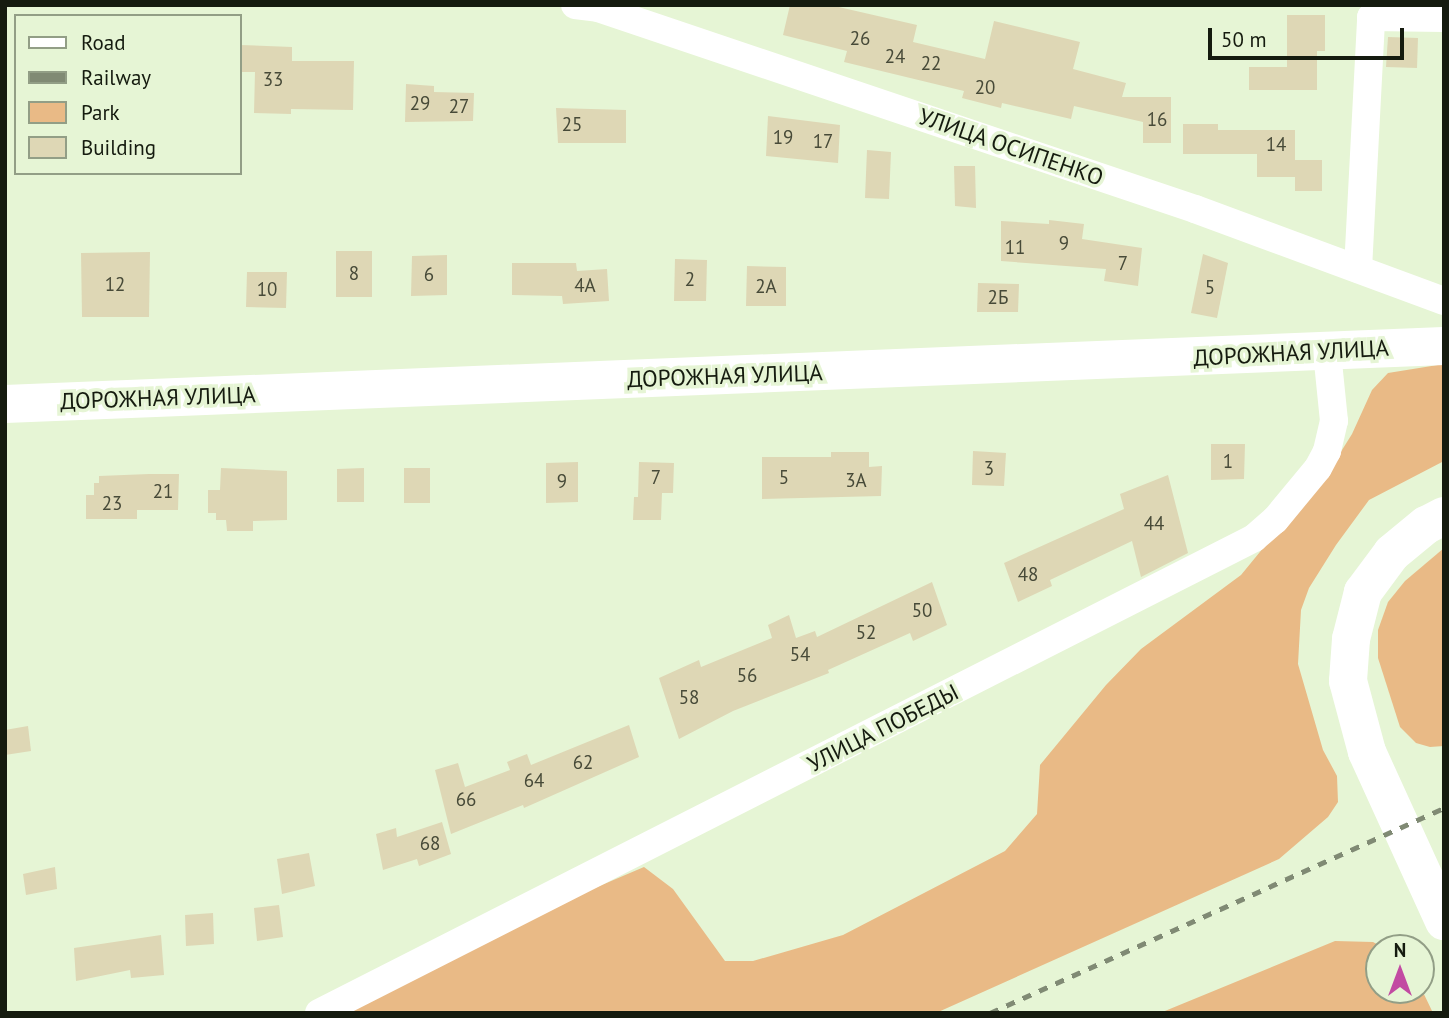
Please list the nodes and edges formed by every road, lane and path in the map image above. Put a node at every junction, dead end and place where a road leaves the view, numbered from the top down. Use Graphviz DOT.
graph roads {
  1 [pos="591,6"];
  2 [pos="1444,18"];
  3 [pos="1358,269"];
  4 [pos="1444,301"];
  5 [pos="1444,346"];
  6 [pos="1327,352"];
  7 [pos="5,404"];
  8 [pos="1444,516"];
  9 [pos="1444,921"];
  10 [pos="319,1013"];
  1 -- 3 [label="street, УЛИЦА ОСИПЕНКО"];
  2 -- 3 [label="street"];
  3 -- 4 [label="street, УЛИЦА ОСИПЕНКО"];
  5 -- 6 [label="main road, ДОРОЖНАЯ УЛИЦА"];
  6 -- 7 [label="main road, ДОРОЖНАЯ УЛИЦА"];
  6 -- 10 [label="street, УЛИЦА ПОБЕДЫ"];
  8 -- 9 [label="main road"];
}
